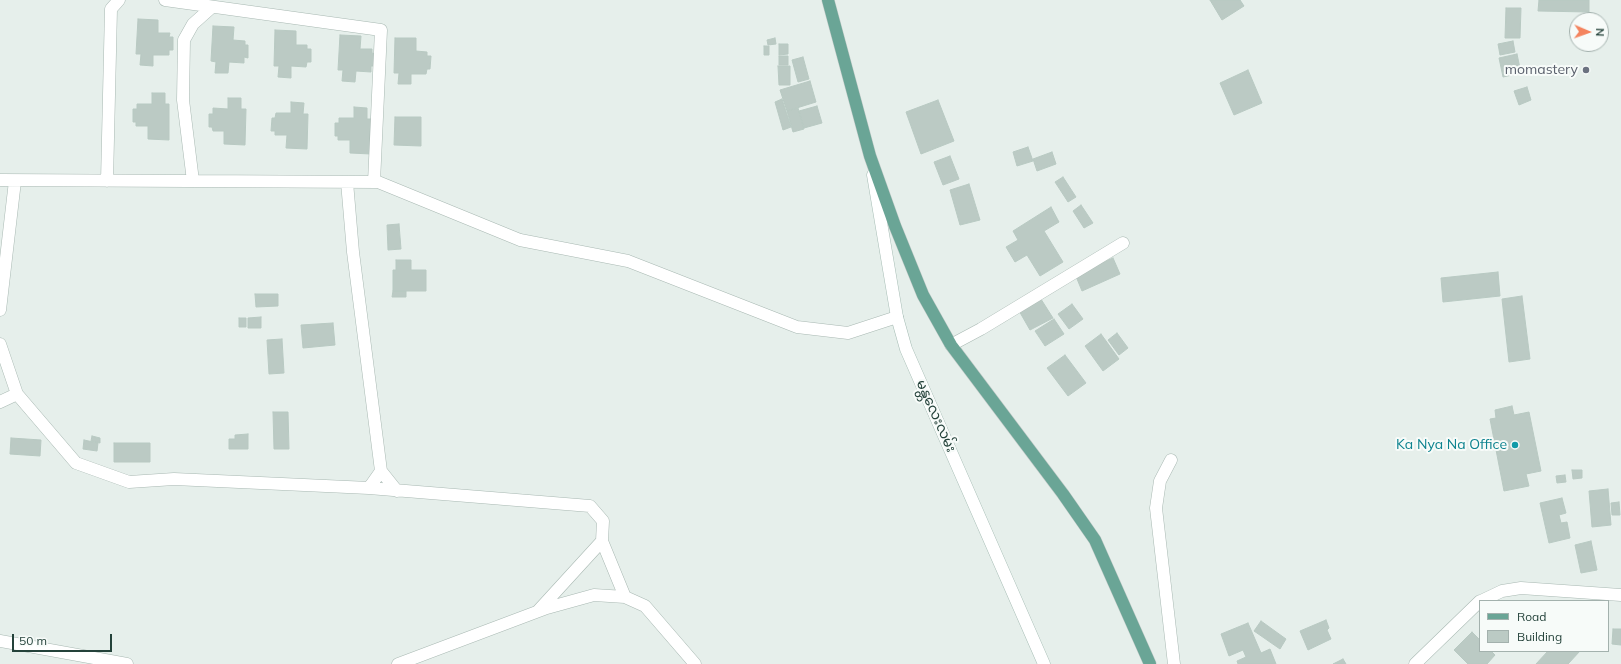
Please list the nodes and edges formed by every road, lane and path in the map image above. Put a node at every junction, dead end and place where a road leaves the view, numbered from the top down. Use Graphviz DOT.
graph roads {
  1 [pos="119,0"];
  2 [pos="165,0"];
  3 [pos="828,0"];
  4 [pos="212,7"];
  5 [pos="870,156"];
  6 [pos="0,180"];
  7 [pos="15,180"];
  8 [pos="107,181"];
  9 [pos="193,181"];
  10 [pos="347,182"];
  11 [pos="374,182"];
  12 [pos="1123,243"];
  13 [pos="0,310"];
  14 [pos="898,317"];
  15 [pos="0,344"];
  16 [pos="951,345"];
  17 [pos="17,394"];
  18 [pos="0,402"];
  19 [pos="1171,460"];
  20 [pos="382,471"];
  21 [pos="369,488"];
  22 [pos="397,491"];
  23 [pos="602,541"];
  24 [pos="1621,595"];
  25 [pos="625,597"];
  26 [pos="1482,600"];
  27 [pos="1479,602"];
  28 [pos="538,612"];
  29 [pos="0,642"];
  30 [pos="127,664"];
  31 [pos="398,664"];
  32 [pos="695,664"];
  33 [pos="1044,664"];
  34 [pos="1150,664"];
  35 [pos="1174,664"];
  36 [pos="1415,664"];
  1 -- 8 [label="street"];
  2 -- 4 [label="street"];
  3 -- 5 [label="main road"];
  4 -- 9 [label="street"];
  4 -- 11 [label="street"];
  5 -- 14 [label="street, မန္တလေးလမ်း"];
  5 -- 16 [label="main road"];
  6 -- 7 [label="street"];
  7 -- 8 [label="street"];
  7 -- 13 [label="street"];
  8 -- 9 [label="street"];
  9 -- 10 [label="street"];
  10 -- 11 [label="street"];
  10 -- 20 [label="street"];
  11 -- 14 [label="street"];
  12 -- 16 [label="street"];
  14 -- 33 [label="street, မန္တလေးလမ်း"];
  15 -- 17 [label="street"];
  16 -- 34 [label="main road"];
  17 -- 18 [label="street"];
  17 -- 21 [label="street"];
  19 -- 35 [label="street"];
  20 -- 21 [label="street"];
  20 -- 22 [label="street"];
  21 -- 22 [label="street"];
  22 -- 23 [label="street"];
  23 -- 25 [label="street"];
  23 -- 28 [label="street"];
  24 -- 26 [label="street"];
  25 -- 28 [label="street"];
  25 -- 32 [label="street"];
  27 -- 36 [label="street"];
  28 -- 31 [label="street"];
  29 -- 30 [label="street"];
}
